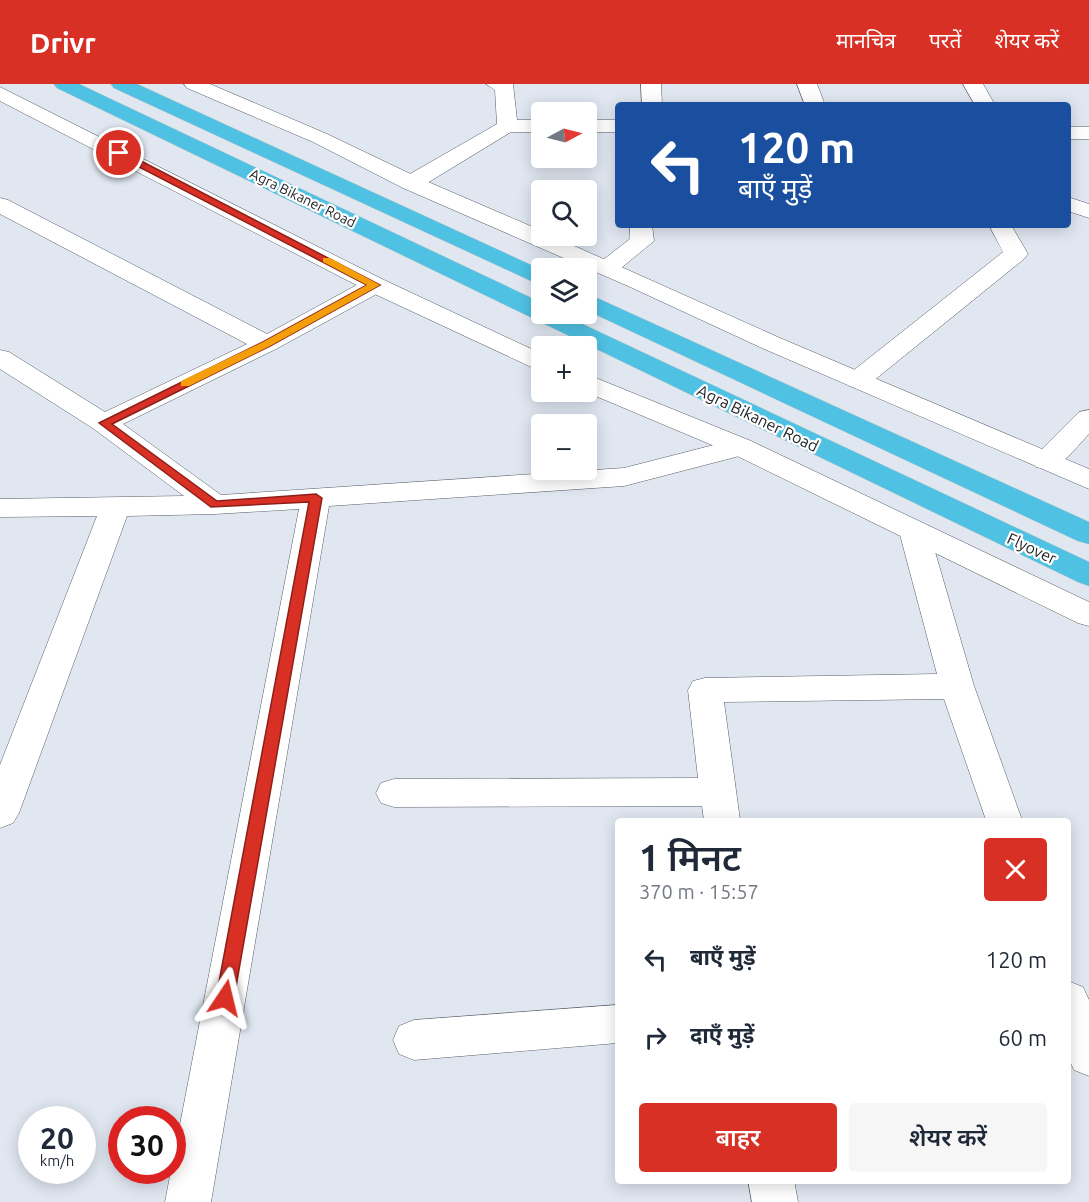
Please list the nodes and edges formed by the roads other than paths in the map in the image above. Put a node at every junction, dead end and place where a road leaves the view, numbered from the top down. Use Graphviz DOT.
graph roads {
  1 [pos="64,84"];
  2 [pos="121,84"];
  3 [pos="194,84"];
  4 [pos="496,84"];
  5 [pos="651,84"];
  6 [pos="807,84"];
  7 [pos="973,84"];
  8 [pos="0,93"];
  9 [pos="652,102"];
  10 [pos="814,102"];
  11 [pos="983,102"];
  12 [pos="507,126"];
  13 [pos="531,126"];
  14 [pos="597,126"];
  15 [pos="615,126"];
  16 [pos="1071,133"];
  17 [pos="1089,133"];
  18 [pos="411,183"];
  19 [pos="0,205"];
  20 [pos="1071,205"];
  21 [pos="1089,211"];
  22 [pos="641,228"];
  23 [pos="1002,228"];
  24 [pos="607,268"];
  25 [pos="531,274"];
  26 [pos="375,285"];
  27 [pos="597,305"];
  28 [pos="531,308"];
  29 [pos="565,324"];
  30 [pos="267,344"];
  31 [pos="0,358"];
  32 [pos="531,359"];
  33 [pos="858,380"];
  34 [pos="597,387"];
  35 [pos="1089,418"];
  36 [pos="104,423"];
  37 [pos="741,447"];
  38 [pos="1046,461"];
  39 [pos="1089,480"];
  40 [pos="316,498"];
  41 [pos="215,505"];
  42 [pos="116,506"];
  43 [pos="0,508"];
  44 [pos="976,521"];
  45 [pos="914,531"];
  46 [pos="1089,534"];
  47 [pos="1089,575"];
  48 [pos="1089,615"];
  49 [pos="957,686"];
  50 [pos="394,793"];
  51 [pos="720,806"];
  52 [pos="0,813"];
  53 [pos="1003,818"];
  54 [pos="1071,1008"];
  55 [pos="615,1024"];
  56 [pos="414,1040"];
  57 [pos="1089,1056"];
  58 [pos="772,1184"];
  59 [pos="188,1202"];
  60 [pos="775,1202"];
  1 -- 28 [label="highway, Agra Bikaner Road"];
  2 -- 25 [label="highway"];
  3 -- 18 [label="street"];
  4 -- 12 [label="street"];
  5 -- 9 [label="street"];
  6 -- 10 [label="street"];
  7 -- 11 [label="street"];
  8 -- 26 [label="street"];
  12 -- 13 [label="street"];
  12 -- 18 [label="street"];
  14 -- 15 [label="street"];
  16 -- 17 [label="street"];
  18 -- 24 [label="street"];
  19 -- 30 [label="street"];
  20 -- 21 [label="street"];
  22 -- 24 [label="street"];
  23 -- 33 [label="street"];
  24 -- 33 [label="street"];
  26 -- 30 [label="street"];
  26 -- 32 [label="street"];
  27 -- 46 [label="highway"];
  29 -- 44 [label="highway, Agra Bikaner Road"];
  30 -- 36 [label="street"];
  31 -- 36 [label="street"];
  33 -- 38 [label="street"];
  34 -- 37 [label="street"];
  35 -- 38 [label="street"];
  36 -- 41 [label="street"];
  37 -- 40 [label="street"];
  37 -- 45 [label="street"];
  38 -- 39 [label="street"];
  40 -- 41 [label="street"];
  40 -- 59 [label="street"];
  41 -- 42 [label="street"];
  42 -- 43 [label="street"];
  42 -- 52 [label="street"];
  44 -- 47 [label="highway, Flyover"];
  45 -- 48 [label="street"];
  45 -- 49 [label="street"];
  49 -- 51 [label="street"];
  49 -- 53 [label="street"];
  50 -- 51 [label="street"];
  54 -- 57 [label="street"];
  55 -- 56 [label="street"];
  58 -- 60 [label="street"];
}
